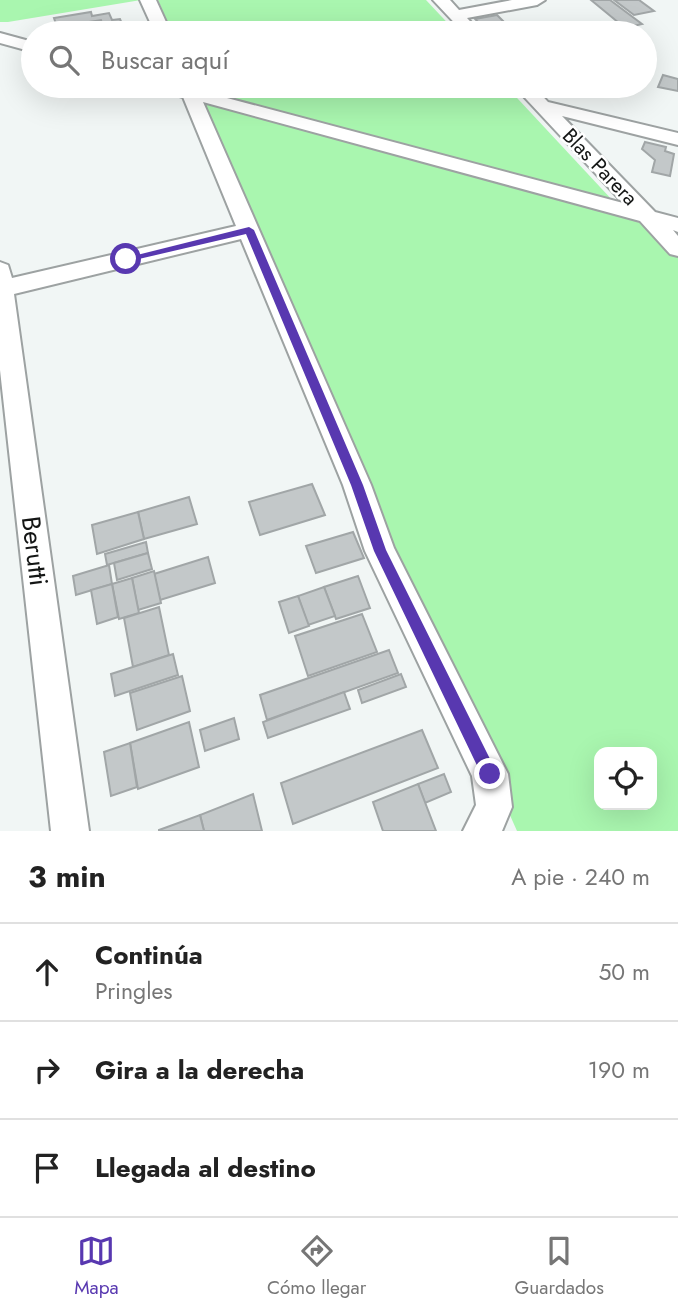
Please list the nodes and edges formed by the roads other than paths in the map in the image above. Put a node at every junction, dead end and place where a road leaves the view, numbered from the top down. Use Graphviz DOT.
graph roads {
  1 [pos="148,0"];
  2 [pos="441,0"];
  3 [pos="537,0"];
  4 [pos="455,15"];
  5 [pos="158,21"];
  6 [pos="461,21"];
  7 [pos="0,38"];
  8 [pos="21,44"];
  9 [pos="192,98"];
  10 [pos="218,98"];
  11 [pos="534,98"];
  12 [pos="542,106"];
  13 [pos="678,139"];
  14 [pos="648,217"];
  15 [pos="678,225"];
  16 [pos="249,230"];
  17 [pos="678,248"];
  18 [pos="1,282"];
  19 [pos="70,831"];
  20 [pos="482,831"];
  1 -- 5 [label="street"];
  2 -- 4 [label="street"];
  3 -- 4 [label="street"];
  4 -- 6 [label="street"];
  7 -- 8 [label="street"];
  9 -- 16 [label="street"];
  10 -- 14 [label="street"];
  11 -- 12 [label="street, Blas Parera"];
  12 -- 13 [label="street"];
  12 -- 14 [label="street, Blas Parera"];
  14 -- 15 [label="street"];
  14 -- 17 [label="street, Blas Parera"];
  16 -- 18 [label="street"];
  16 -- 20 [label="street"];
  18 -- 19 [label="street, Berutti"];
}
